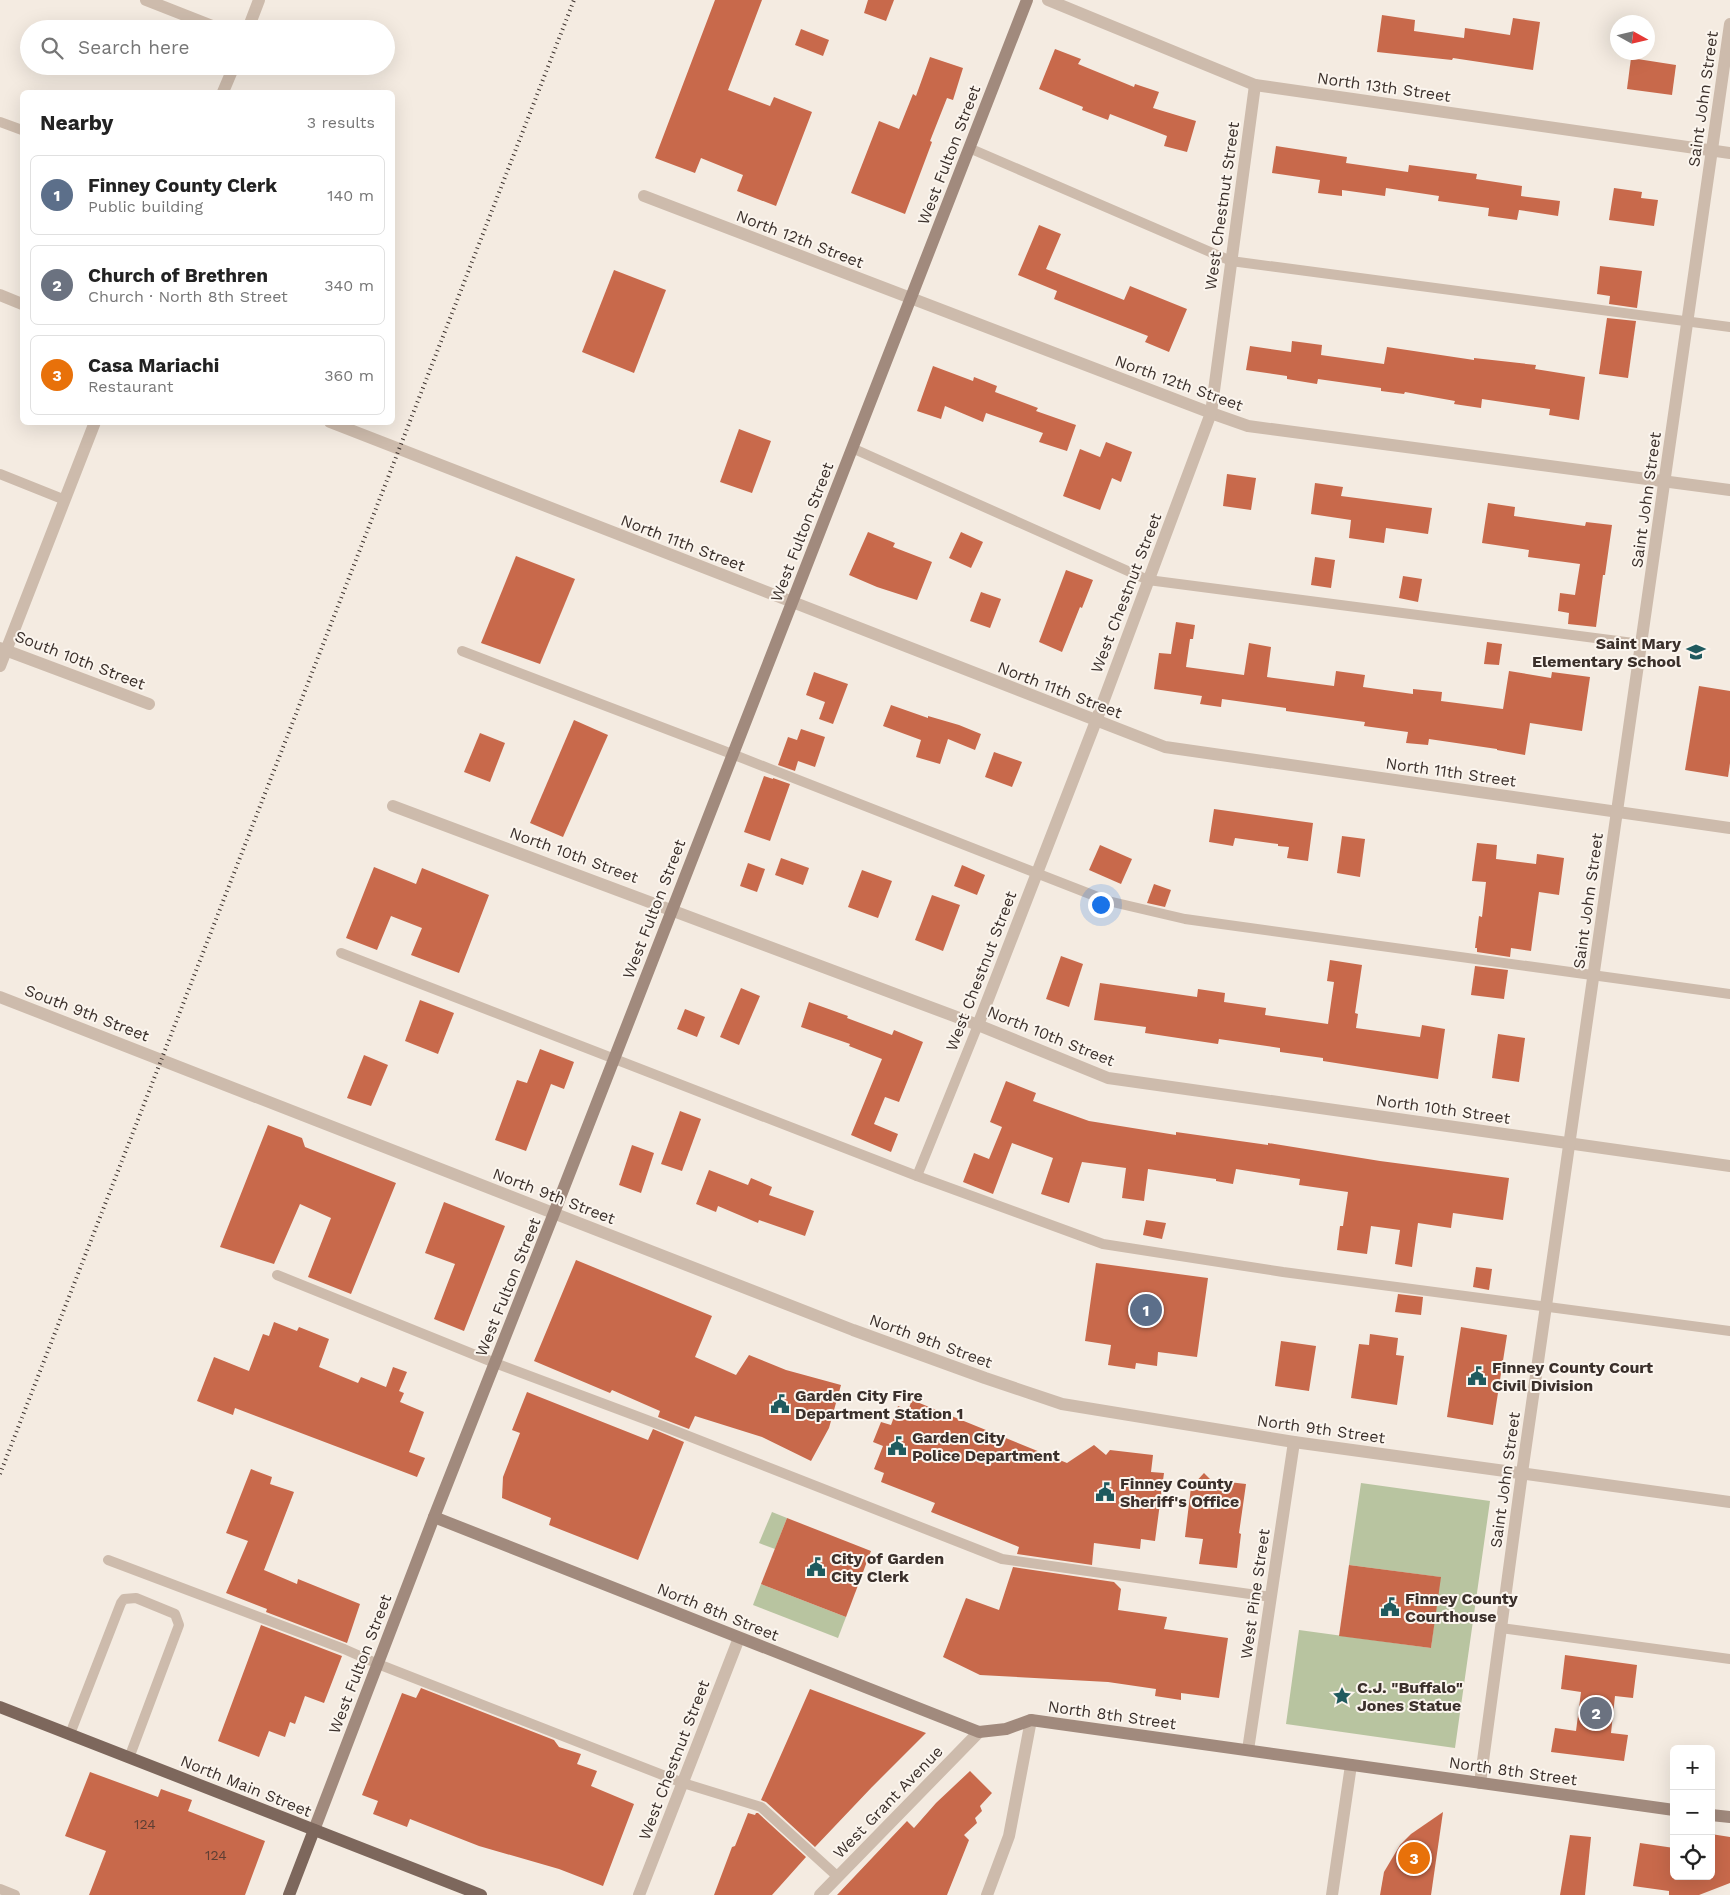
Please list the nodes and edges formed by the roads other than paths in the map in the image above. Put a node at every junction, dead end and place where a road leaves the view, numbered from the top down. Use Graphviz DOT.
graph roads {
  1 [pos="146,0"];
  2 [pos="260,0"];
  3 [pos="1026,0"];
  4 [pos="1048,0"];
  5 [pos="197,20"];
  6 [pos="252,20"];
  7 [pos="1730,24"];
  8 [pos="231,75"];
  9 [pos="1254,85"];
  10 [pos="225,90"];
  11 [pos="0,122"];
  12 [pos="20,129"];
  13 [pos="969,148"];
  14 [pos="1712,151"];
  15 [pos="1730,153"];
  16 [pos="644,196"];
  17 [pos="1231,261"];
  18 [pos="0,296"];
  19 [pos="910,299"];
  20 [pos="20,303"];
  21 [pos="1688,321"];
  22 [pos="1730,326"];
  23 [pos="1211,413"];
  24 [pos="94,425"];
  25 [pos="337,425"];
  26 [pos="852,448"];
  27 [pos="0,474"];
  28 [pos="1665,481"];
  29 [pos="1730,490"];
  30 [pos="65,500"];
  31 [pos="1148,580"];
  32 [pos="791,603"];
  33 [pos="1641,644"];
  34 [pos="3,649"];
  35 [pos="462,651"];
  36 [pos="0,666"];
  37 [pos="149,704"];
  38 [pos="1096,721"];
  39 [pos="732,754"];
  40 [pos="393,806"];
  41 [pos="1617,812"];
  42 [pos="1730,828"];
  43 [pos="1038,873"];
  44 [pos="672,909"];
  45 [pos="341,954"];
  46 [pos="1594,976"];
  47 [pos="1730,994"];
  48 [pos="0,997"];
  49 [pos="978,1025"];
  50 [pos="614,1058"];
  51 [pos="162,1060"];
  52 [pos="1570,1143"];
  53 [pos="1730,1166"];
  54 [pos="917,1176"];
  55 [pos="554,1214"];
  56 [pos="277,1275"];
  57 [pos="1546,1306"];
  58 [pos="1730,1331"];
  59 [pos="495,1363"];
  60 [pos="1294,1442"];
  61 [pos="1522,1473"];
  62 [pos="1730,1502"];
  63 [pos="434,1517"];
  64 [pos="108,1560"];
  65 [pos="1271,1597"];
  66 [pos="1501,1628"];
  67 [pos="739,1638"];
  68 [pos="1730,1659"];
  69 [pos="378,1664"];
  70 [pos="0,1707"];
  71 [pos="1031,1720"];
  72 [pos="978,1732"];
  73 [pos="70,1734"];
  74 [pos="1248,1750"];
  75 [pos="129,1758"];
  76 [pos="1352,1765"];
  77 [pos="1480,1782"];
  78 [pos="682,1783"];
  79 [pos="1670,1809"];
  80 [pos="1715,1815"];
  81 [pos="1730,1817"];
  82 [pos="314,1830"];
  83 [pos="838,1877"];
  84 [pos="0,1889"];
  85 [pos="15,1895"];
  86 [pos="289,1895"];
  87 [pos="481,1895"];
  88 [pos="639,1895"];
  89 [pos="820,1895"];
  90 [pos="987,1895"];
  91 [pos="1332,1895"];
  1 -- 5 [label="street"];
  2 -- 6 [label="street"];
  3 -- 13 [label="street, West Fulton Street"];
  4 -- 9 [label="street, North 13th Street"];
  7 -- 14 [label="street, Saint John Street"];
  8 -- 10 [label="street"];
  9 -- 14 [label="street, North 13th Street"];
  9 -- 17 [label="street, West Chestnut Street"];
  11 -- 12 [label="lane"];
  13 -- 17 [label="lane"];
  13 -- 19 [label="street, West Fulton Street"];
  14 -- 15 [label="street, North 13th Street"];
  14 -- 21 [label="street, Saint John Street"];
  16 -- 19 [label="street, North 12th Street"];
  17 -- 21 [label="lane"];
  17 -- 23 [label="street, West Chestnut Street"];
  18 -- 20 [label="street"];
  19 -- 23 [label="street, North 12th Street"];
  19 -- 26 [label="street, West Fulton Street"];
  21 -- 22 [label="lane"];
  21 -- 28 [label="street, Saint John Street"];
  23 -- 28 [label="street, North 12th Street"];
  23 -- 31 [label="street, West Chestnut Street"];
  24 -- 30 [label="street"];
  25 -- 32 [label="street, North 11th Street"];
  26 -- 31 [label="lane"];
  26 -- 32 [label="street, West Fulton Street"];
  27 -- 30 [label="lane"];
  28 -- 29 [label="street, North 12th Street"];
  28 -- 33 [label="street, Saint John Street"];
  30 -- 34 [label="street"];
  31 -- 33 [label="lane"];
  31 -- 38 [label="street, West Chestnut Street"];
  32 -- 38 [label="street, North 11th Street"];
  32 -- 39 [label="street, West Fulton Street"];
  33 -- 41 [label="street, Saint John Street"];
  34 -- 36 [label="street"];
  34 -- 37 [label="street, South 10th Street"];
  35 -- 39 [label="lane"];
  38 -- 41 [label="street, North 11th Street"];
  38 -- 43 [label="street, West Chestnut Street"];
  39 -- 43 [label="lane"];
  39 -- 44 [label="street, West Fulton Street"];
  40 -- 44 [label="street, North 10th Street"];
  41 -- 42 [label="street, North 11th Street"];
  41 -- 46 [label="street, Saint John Street"];
  43 -- 46 [label="lane"];
  43 -- 49 [label="street, West Chestnut Street"];
  44 -- 49 [label="street, North 10th Street"];
  44 -- 50 [label="street, West Fulton Street"];
  45 -- 50 [label="lane"];
  46 -- 47 [label="lane"];
  46 -- 52 [label="street, Saint John Street"];
  48 -- 51 [label="street, South 9th Street"];
  49 -- 52 [label="street, North 10th Street"];
  49 -- 54 [label="lane, West Chestnut Street"];
  50 -- 54 [label="lane"];
  50 -- 55 [label="street, West Fulton Street"];
  51 -- 55 [label="street, North 9th Street"];
  52 -- 53 [label="street, North 10th Street"];
  52 -- 57 [label="street, Saint John Street"];
  54 -- 57 [label="lane"];
  55 -- 59 [label="street, West Fulton Street"];
  55 -- 60 [label="street, North 9th Street"];
  56 -- 59 [label="lane"];
  57 -- 58 [label="lane"];
  57 -- 61 [label="street, Saint John Street"];
  59 -- 63 [label="street, West Fulton Street"];
  59 -- 65 [label="lane"];
  60 -- 61 [label="street, North 9th Street"];
  60 -- 65 [label="street, West Pine Street"];
  61 -- 62 [label="street, North 9th Street"];
  61 -- 66 [label="street, Saint John Street"];
  63 -- 67 [label="street, North 8th Street"];
  63 -- 69 [label="street, West Fulton Street"];
  64 -- 69 [label="lane"];
  65 -- 74 [label="street, West Pine Street"];
  66 -- 68 [label="lane"];
  66 -- 77 [label="street, Saint John Street"];
  67 -- 72 [label="street, North 8th Street"];
  67 -- 78 [label="street, West Chestnut Street"];
  69 -- 78 [label="lane"];
  69 -- 82 [label="street, West Fulton Street"];
  70 -- 73 [label="main road, North Main Street"];
  71 -- 72 [label="street, North 8th Street"];
  71 -- 74 [label="street, North 8th Street"];
  71 -- 90 [label="street"];
  72 -- 83 [label="street, West Grant Avenue"];
  73 -- 75 [label="main road, North Main Street"];
  73 -- 75 [label="lane"];
  74 -- 76 [label="street, North 8th Street"];
  75 -- 82 [label="main road, North Main Street"];
  76 -- 77 [label="street, North 8th Street"];
  76 -- 91 [label="street"];
  77 -- 79 [label="street, North 8th Street"];
  78 -- 83 [label="lane"];
  78 -- 88 [label="street, West Chestnut Street"];
  80 -- 81 [label="street"];
  82 -- 86 [label="main road"];
  82 -- 87 [label="main road, North Main Street"];
  83 -- 89 [label="street, West Grant Avenue"];
  84 -- 85 [label="lane"];
}
